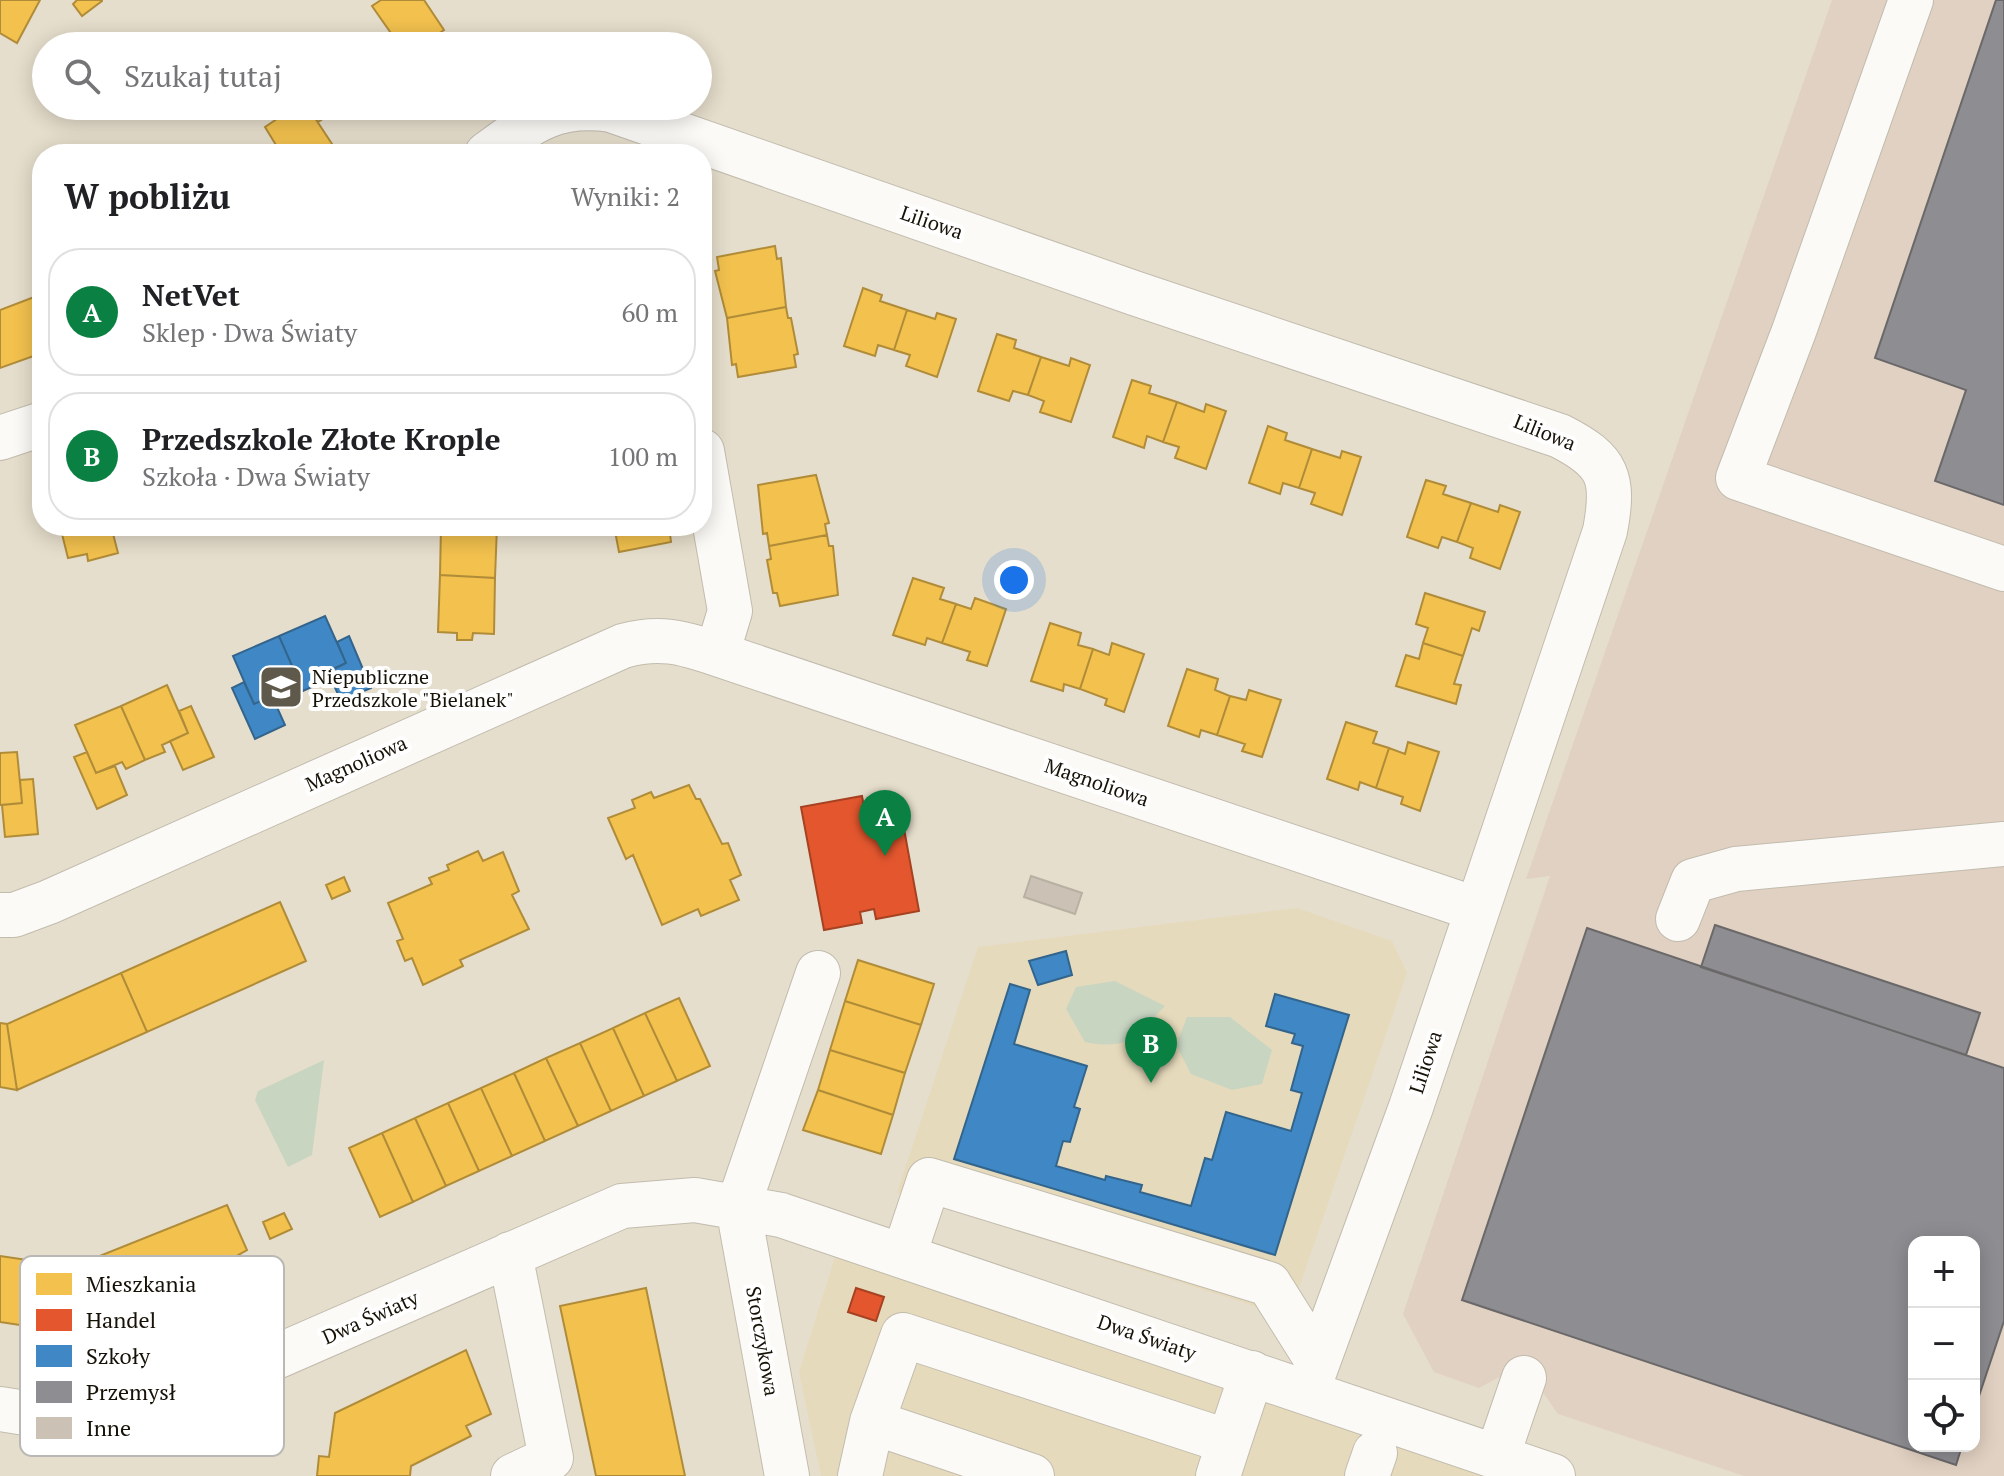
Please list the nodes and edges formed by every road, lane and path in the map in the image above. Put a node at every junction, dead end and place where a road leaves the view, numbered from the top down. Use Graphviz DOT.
graph roads {
  1 [pos="1911,0"];
  2 [pos="538,120"];
  3 [pos="630,120"];
  4 [pos="502,144"];
  5 [pos="674,144"];
  6 [pos="712,156"];
  7 [pos="32,427"];
  8 [pos="0,438"];
  9 [pos="712,508"];
  10 [pos="2004,569"];
  11 [pos="717,654"];
  12 [pos="2004,844"];
  13 [pos="1476,909"];
  14 [pos="0,915"];
  15 [pos="1678,919"];
  16 [pos="818,973"];
  17 [pos="738,1207"];
  18 [pos="510,1254"];
  19 [pos="904,1255"];
  20 [pos="284,1353"];
  21 [pos="1252,1373"];
  22 [pos="1312,1377"];
  23 [pos="1524,1378"];
  24 [pos="0,1409"];
  25 [pos="20,1412"];
  26 [pos="872,1422"];
  27 [pos="1497,1457"];
  28 [pos="1223,1459"];
  29 [pos="540,1470"];
  30 [pos="787,1476"];
  31 [pos="860,1476"];
  32 [pos="1032,1476"];
  33 [pos="1553,1476"];
  1 -- 10 [label="street"];
  2 -- 4 [label="street, Liliowa"];
  3 -- 5 [label="street, Liliowa"];
  6 -- 13 [label="street, Liliowa"];
  7 -- 8 [label="street"];
  9 -- 11 [label="street"];
  11 -- 13 [label="street, Magnoliowa"];
  11 -- 14 [label="street, Magnoliowa"];
  12 -- 15 [label="street"];
  13 -- 22 [label="street, Liliowa"];
  16 -- 17 [label="street"];
  17 -- 18 [label="street, Dwa Światy"];
  17 -- 19 [label="street, Dwa Światy"];
  17 -- 30 [label="street, Storczykowa"];
  18 -- 20 [label="street, Dwa Światy"];
  18 -- 29 [label="street"];
  19 -- 21 [label="street, Dwa Światy"];
  19 -- 22 [label="street"];
  21 -- 22 [label="street, Dwa Światy"];
  21 -- 28 [label="street"];
  22 -- 27 [label="street, Dwa Światy"];
  23 -- 27 [label="street"];
  24 -- 25 [label="street, Dwa Światy"];
  26 -- 28 [label="street"];
  26 -- 31 [label="street"];
  26 -- 32 [label="street"];
  27 -- 33 [label="street, Dwa Światy"];
}
